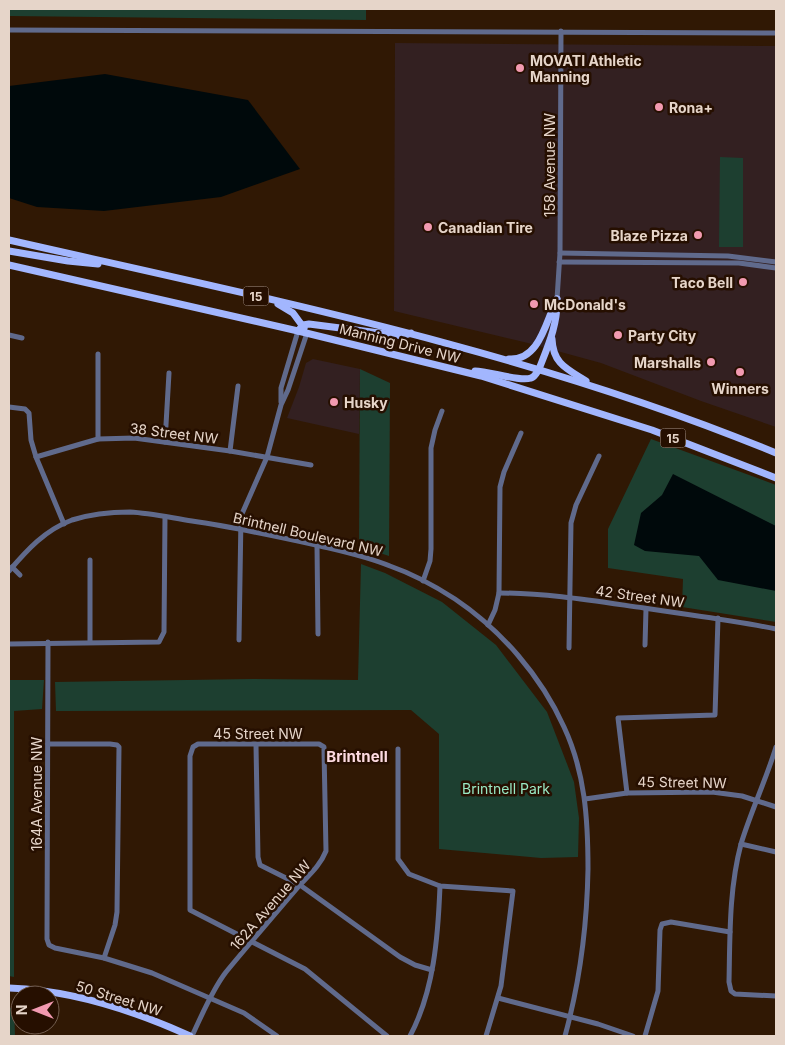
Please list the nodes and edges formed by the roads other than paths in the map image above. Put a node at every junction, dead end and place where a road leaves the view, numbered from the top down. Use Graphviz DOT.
graph roads {
  1 [pos="9,30"];
  2 [pos="561,31"];
  3 [pos="776,33"];
  4 [pos="9,240"];
  5 [pos="9,251"];
  6 [pos="560,253"];
  7 [pos="559,262"];
  8 [pos="776,262"];
  9 [pos="120,265"];
  10 [pos="9,266"];
  11 [pos="776,268"];
  12 [pos="557,299"];
  13 [pos="271,300"];
  14 [pos="300,328"];
  15 [pos="553,332"];
  16 [pos="307,333"];
  17 [pos="411,333"];
  18 [pos="9,335"];
  19 [pos="22,338"];
  20 [pos="98,354"];
  21 [pos="502,358"];
  22 [pos="539,369"];
  23 [pos="462,371"];
  24 [pos="169,373"];
  25 [pos="238,386"];
  26 [pos="597,387"];
  27 [pos="281,405"];
  28 [pos="9,407"];
  29 [pos="442,411"];
  30 [pos="521,433"];
  31 [pos="98,439"];
  32 [pos="165,442"];
  33 [pos="230,451"];
  34 [pos="776,453"];
  35 [pos="36,456"];
  36 [pos="599,456"];
  37 [pos="266,457"];
  38 [pos="312,465"];
  39 [pos="776,478"];
  40 [pos="165,517"];
  41 [pos="64,524"];
  42 [pos="240,528"];
  43 [pos="317,545"];
  44 [pos="90,560"];
  45 [pos="10,569"];
  46 [pos="20,575"];
  47 [pos="423,581"];
  48 [pos="499,593"];
  49 [pos="569,597"];
  50 [pos="646,608"];
  51 [pos="718,618"];
  52 [pos="488,625"];
  53 [pos="776,629"];
  54 [pos="318,634"];
  55 [pos="239,640"];
  56 [pos="48,642"];
  57 [pos="90,642"];
  58 [pos="9,644"];
  59 [pos="645,645"];
  60 [pos="569,648"];
  61 [pos="48,744"];
  62 [pos="256,745"];
  63 [pos="324,747"];
  64 [pos="776,747"];
  65 [pos="398,749"];
  66 [pos="775,758"];
  67 [pos="627,793"];
  68 [pos="585,799"];
  69 [pos="757,800"];
  70 [pos="776,806"];
  71 [pos="741,844"];
  72 [pos="776,852"];
  73 [pos="300,885"];
  74 [pos="440,886"];
  75 [pos="730,932"];
  76 [pos="252,943"];
  77 [pos="104,958"];
  78 [pos="432,970"];
  79 [pos="9,988"];
  80 [pos="776,996"];
  81 [pos="210,998"];
  82 [pos="498,998"];
  83 [pos="570,1017"];
  84 [pos="191,1036"];
  85 [pos="277,1036"];
  86 [pos="387,1036"];
  87 [pos="410,1036"];
  88 [pos="486,1036"];
  89 [pos="565,1036"];
  90 [pos="633,1036"];
  91 [pos="645,1036"];
  1 -- 2 [label="street"];
  2 -- 3 [label="street"];
  2 -- 6 [label="street, 158 Avenue NW"];
  4 -- 9 [label="main road, Manning Drive NW / 15"];
  5 -- 9 [label="main road"];
  6 -- 7 [label="street, 158 Avenue NW"];
  6 -- 8 [label="street"];
  7 -- 11 [label="street"];
  7 -- 12 [label="street, 158 Avenue NW"];
  9 -- 13 [label="main road, Manning Drive NW / 15"];
  10 -- 14 [label="main road, 15"];
  12 -- 15 [label="main road"];
  12 -- 21 [label="main road"];
  13 -- 14 [label="main road"];
  13 -- 17 [label="main road, Manning Drive NW / 15"];
  14 -- 16 [label="main road"];
  14 -- 17 [label="main road"];
  14 -- 27 [label="street"];
  15 -- 22 [label="main road"];
  15 -- 26 [label="main road"];
  16 -- 23 [label="main road, Manning Drive NW"];
  16 -- 27 [label="street"];
  17 -- 21 [label="main road, Manning Drive NW / 15"];
  18 -- 19 [label="street"];
  20 -- 31 [label="street"];
  21 -- 22 [label="main road, Manning Drive NW"];
  22 -- 23 [label="main road"];
  22 -- 26 [label="main road, Manning Drive NW"];
  23 -- 39 [label="main road, Manning Drive NW / 15"];
  24 -- 32 [label="street"];
  25 -- 33 [label="street"];
  26 -- 34 [label="main road, Manning Drive NW / 15"];
  27 -- 37 [label="street"];
  28 -- 35 [label="street"];
  29 -- 47 [label="street"];
  30 -- 48 [label="street"];
  31 -- 32 [label="street, 38 Street NW"];
  31 -- 35 [label="street, 38 Street NW"];
  32 -- 33 [label="street, 38 Street NW"];
  33 -- 37 [label="street, 38 Street NW"];
  35 -- 41 [label="street"];
  36 -- 49 [label="street"];
  37 -- 38 [label="street, 38 Street NW"];
  37 -- 42 [label="street"];
  40 -- 41 [label="street, Brintnell Boulevard NW"];
  40 -- 42 [label="street, Brintnell Boulevard NW"];
  40 -- 57 [label="street"];
  41 -- 45 [label="street, Brintnell Boulevard NW"];
  42 -- 43 [label="street, Brintnell Boulevard NW"];
  42 -- 55 [label="street"];
  43 -- 47 [label="street, Brintnell Boulevard NW"];
  43 -- 54 [label="street"];
  44 -- 57 [label="street"];
  45 -- 46 [label="street, Brintnell Boulevard NW"];
  47 -- 52 [label="street, Brintnell Boulevard NW"];
  48 -- 49 [label="street, 42 Street NW"];
  48 -- 52 [label="street"];
  49 -- 50 [label="street, 42 Street NW"];
  49 -- 60 [label="street"];
  50 -- 51 [label="street, 42 Street NW"];
  50 -- 59 [label="street"];
  51 -- 53 [label="street, 42 Street NW"];
  51 -- 67 [label="street"];
  52 -- 68 [label="street, Brintnell Boulevard NW"];
  56 -- 57 [label="street"];
  56 -- 58 [label="street"];
  56 -- 61 [label="street, 164A Avenue NW"];
  61 -- 77 [label="street, 164A Avenue NW"];
  61 -- 77 [label="street"];
  62 -- 63 [label="street, 45 Street NW"];
  62 -- 73 [label="street"];
  62 -- 76 [label="street, 45 Street NW"];
  63 -- 73 [label="street, 162A Avenue NW"];
  64 -- 66 [label="street"];
  65 -- 74 [label="street"];
  66 -- 69 [label="street"];
  67 -- 68 [label="street, 45 Street NW"];
  67 -- 69 [label="street, 45 Street NW"];
  68 -- 83 [label="street, Brintnell Boulevard NW"];
  69 -- 70 [label="street, 45 Street NW"];
  69 -- 71 [label="street"];
  71 -- 72 [label="street"];
  71 -- 75 [label="street"];
  73 -- 76 [label="street, 162A Avenue NW"];
  73 -- 78 [label="street"];
  74 -- 78 [label="street"];
  74 -- 82 [label="street"];
  75 -- 80 [label="street"];
  75 -- 91 [label="street"];
  76 -- 81 [label="street, 162A Avenue NW"];
  76 -- 86 [label="street"];
  77 -- 81 [label="street"];
  78 -- 87 [label="street"];
  79 -- 84 [label="main road, 50 Street NW"];
  81 -- 84 [label="street, 162A Avenue NW"];
  81 -- 85 [label="street"];
  82 -- 83 [label="street"];
  82 -- 88 [label="street"];
  83 -- 89 [label="street, Brintnell Boulevard NW"];
  83 -- 90 [label="street"];
}
